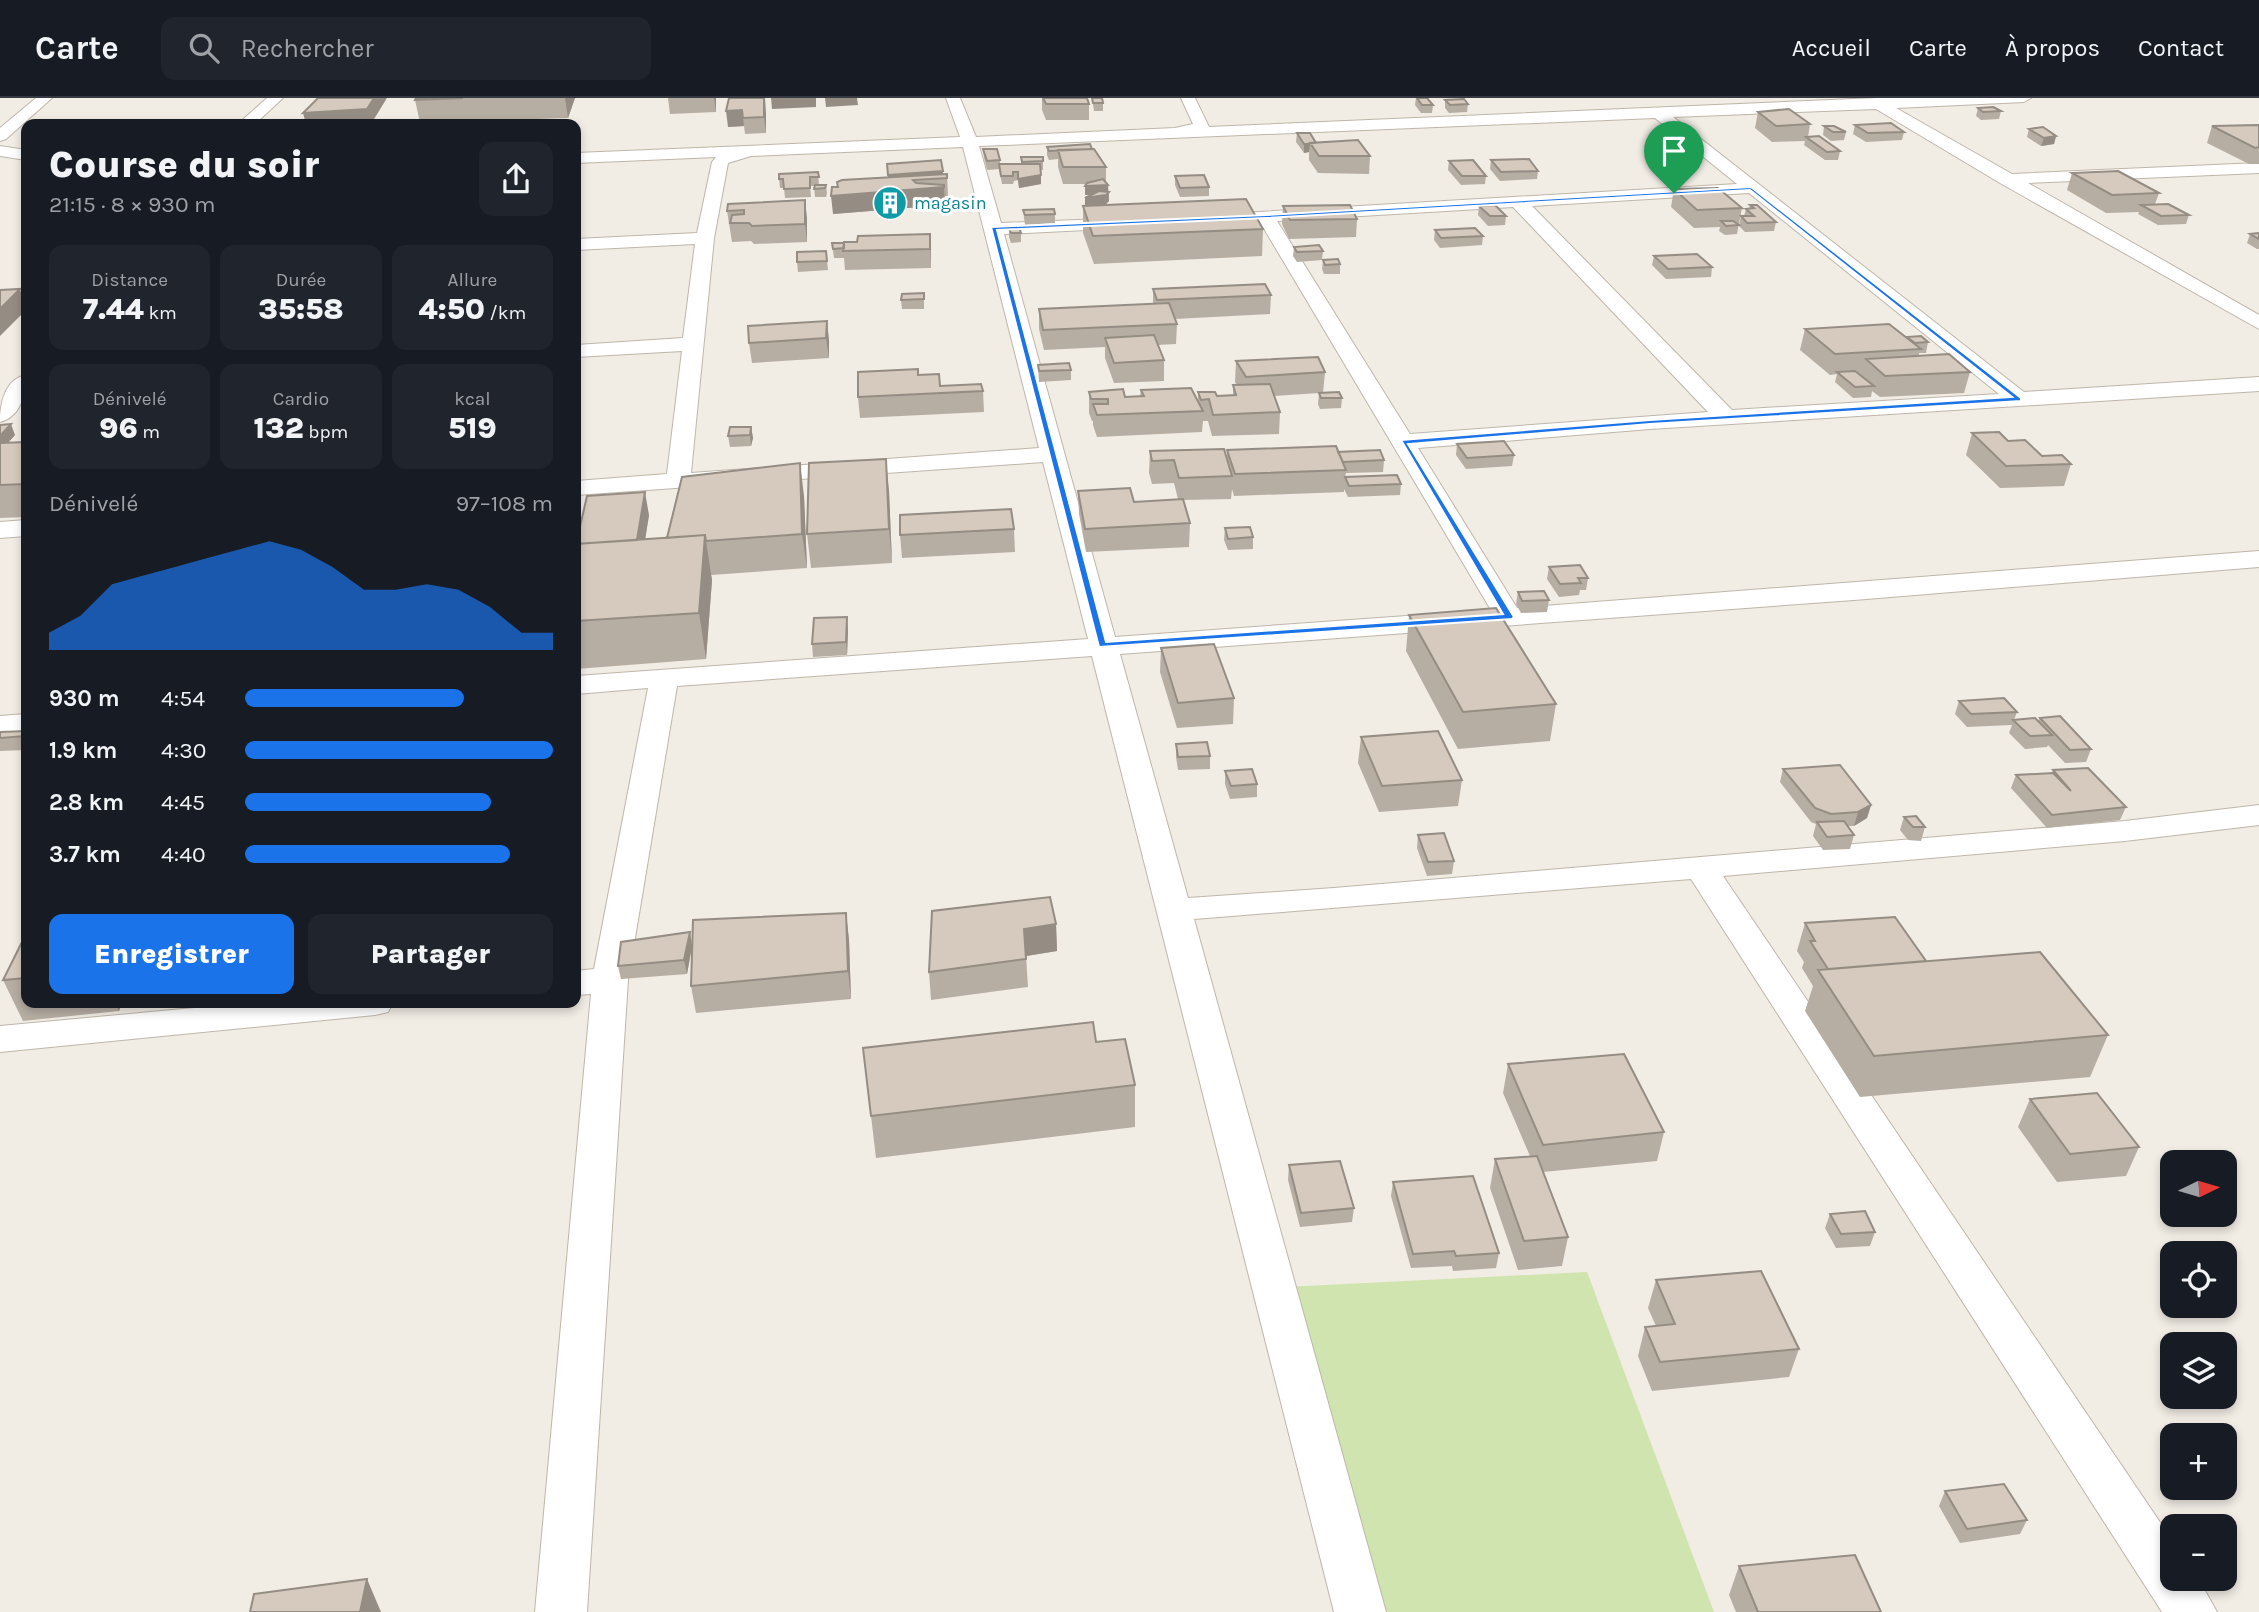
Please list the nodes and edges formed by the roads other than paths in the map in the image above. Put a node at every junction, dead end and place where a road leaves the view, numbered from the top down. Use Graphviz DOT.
graph roads {
  1 [pos="45,98"];
  2 [pos="276,98"];
  3 [pos="953,98"];
  4 [pos="1188,98"];
  5 [pos="2024,98"];
  6 [pos="1874,101"];
  7 [pos="1658,113"];
  8 [pos="252,119"];
  9 [pos="1170,134"];
  10 [pos="0,136"];
  11 [pos="970,142"];
  12 [pos="0,151"];
  13 [pos="750,151"];
  14 [pos="21,154"];
  15 [pos="581,159"];
  16 [pos="2259,168"];
  17 [pos="2006,179"];
  18 [pos="1751,188"];
  19 [pos="1519,203"];
  20 [pos="1266,217"];
  21 [pos="1197,220"];
  22 [pos="1143,222"];
  23 [pos="993,229"];
  24 [pos="705,238"];
  25 [pos="581,244"];
  26 [pos="2259,323"];
  27 [pos="695,344"];
  28 [pos="581,351"];
  29 [pos="2259,384"];
  30 [pos="21,388"];
  31 [pos="2019,399"];
  32 [pos="0,415"];
  33 [pos="1727,418"];
  34 [pos="1403,442"];
  35 [pos="1052,454"];
  36 [pos="678,481"];
  37 [pos="581,488"];
  38 [pos="21,528"];
  39 [pos="0,530"];
  40 [pos="2257,562"];
  41 [pos="1509,617"];
  42 [pos="1102,645"];
  43 [pos="664,679"];
  44 [pos="581,685"];
  45 [pos="21,723"];
  46 [pos="0,725"];
  47 [pos="2259,816"];
  48 [pos="1701,868"];
  49 [pos="1174,909"];
  50 [pos="593,982"];
  51 [pos="323,1008"];
  52 [pos="0,1039"];
  53 [pos="561,1612"];
  54 [pos="1360,1612"];
  55 [pos="2191,1612"];
  1 -- 10 [label="street"];
  2 -- 8 [label="street"];
  3 -- 11 [label="street"];
  4 -- 9 [label="street"];
  5 -- 6 [label="street"];
  6 -- 7 [label="street"];
  6 -- 17 [label="street"];
  7 -- 9 [label="street"];
  7 -- 18 [label="street"];
  9 -- 11 [label="street"];
  11 -- 13 [label="street"];
  11 -- 23 [label="street"];
  12 -- 14 [label="street"];
  13 -- 15 [label="street"];
  13 -- 24 [label="street"];
  16 -- 17 [label="street"];
  17 -- 26 [label="street"];
  18 -- 19 [label="street"];
  18 -- 31 [label="street"];
  19 -- 20 [label="street"];
  19 -- 33 [label="street"];
  20 -- 21 [label="street"];
  20 -- 34 [label="street"];
  22 -- 23 [label="street"];
  23 -- 35 [label="street"];
  24 -- 25 [label="street"];
  24 -- 27 [label="street"];
  27 -- 28 [label="street"];
  27 -- 36 [label="street"];
  29 -- 31 [label="street"];
  30 -- 32 [label="street"];
  31 -- 33 [label="street"];
  33 -- 34 [label="street"];
  34 -- 41 [label="street"];
  35 -- 36 [label="street"];
  35 -- 42 [label="street"];
  36 -- 37 [label="street"];
  38 -- 39 [label="street"];
  40 -- 41 [label="street"];
  41 -- 42 [label="street"];
  42 -- 43 [label="street"];
  42 -- 49 [label="street"];
  43 -- 44 [label="street"];
  43 -- 50 [label="street"];
  45 -- 46 [label="street"];
  47 -- 48 [label="street"];
  48 -- 49 [label="street"];
  48 -- 55 [label="street"];
  49 -- 54 [label="street"];
  50 -- 53 [label="street"];
  51 -- 52 [label="street"];
}
